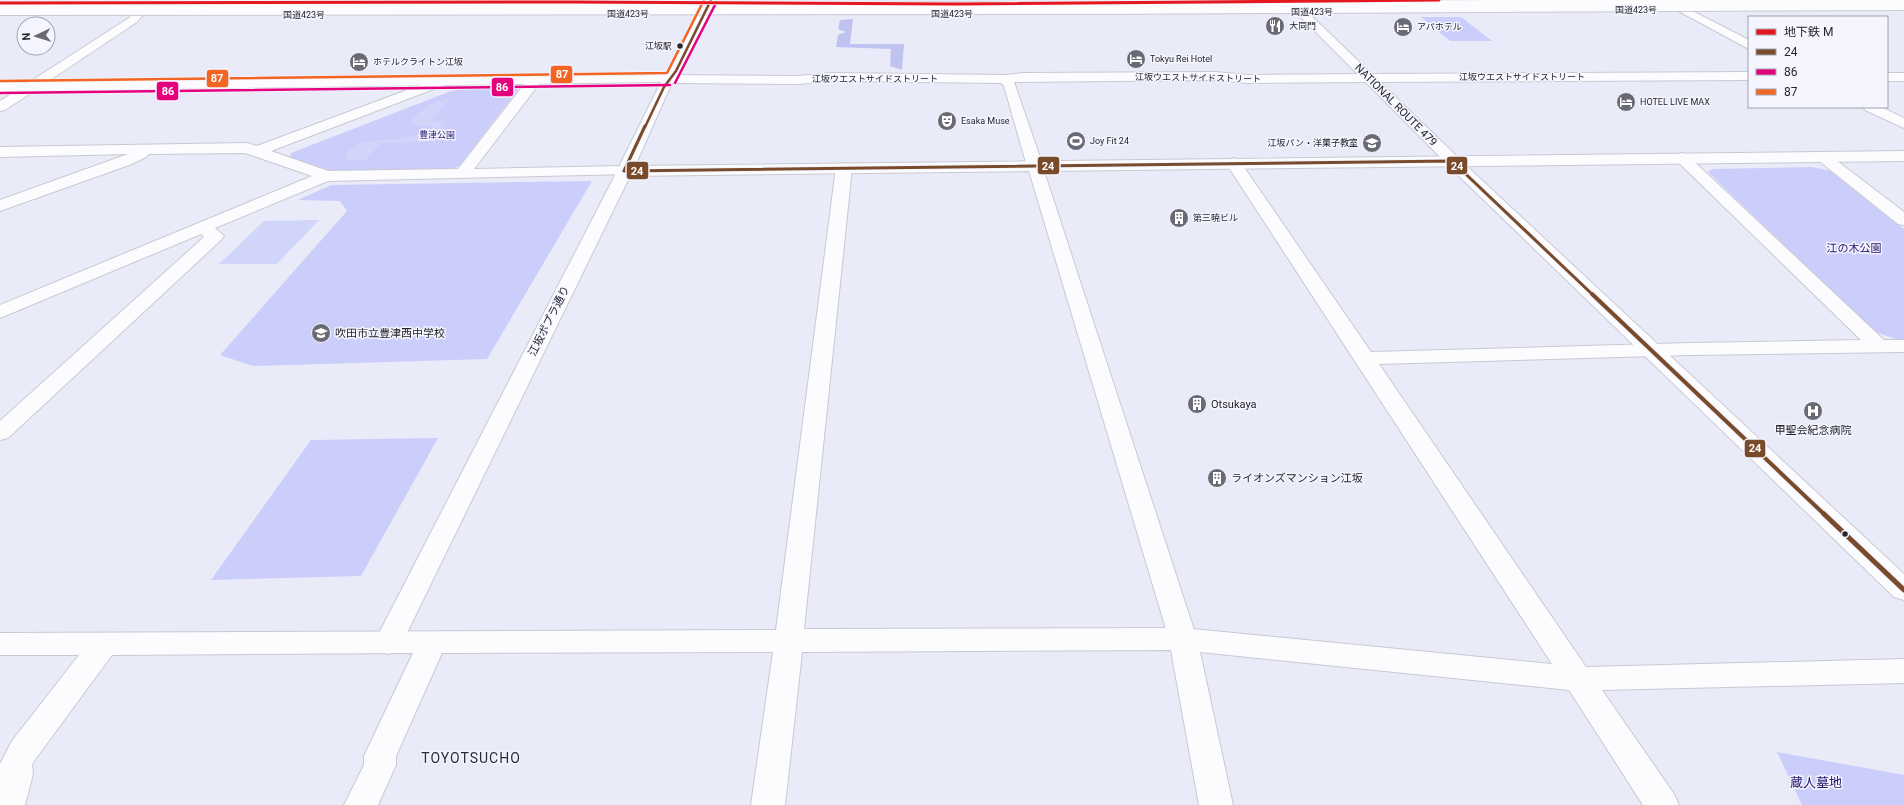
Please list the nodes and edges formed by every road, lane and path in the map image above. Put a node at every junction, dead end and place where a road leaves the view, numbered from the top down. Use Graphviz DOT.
graph roads {
  1 [pos="159,0"];
  2 [pos="711,0"];
  3 [pos="1289,0"];
  4 [pos="1295,0"];
  5 [pos="1663,0"];
  6 [pos="1904,4"];
  7 [pos="0,8"];
  8 [pos="411,9"];
  9 [pos="478,10"];
  10 [pos="1682,10"];
  11 [pos="1904,10"];
  12 [pos="1300,12"];
  13 [pos="1420,12"];
  14 [pos="618,14"];
  15 [pos="704,14"];
  16 [pos="0,15"];
  17 [pos="137,15"];
  18 [pos="296,15"];
  19 [pos="1748,44"];
  20 [pos="1748,76"];
  21 [pos="1888,77"];
  22 [pos="1904,77"];
  23 [pos="1369,78"];
  24 [pos="670,79"];
  25 [pos="1005,79"];
  26 [pos="535,80"];
  27 [pos="442,81"];
  28 [pos="0,87"];
  29 [pos="31,87"];
  30 [pos="0,106"];
  31 [pos="1872,108"];
  32 [pos="1904,124"];
  33 [pos="150,150"];
  34 [pos="0,152"];
  35 [pos="258,152"];
  36 [pos="1904,156"];
  37 [pos="1823,157"];
  38 [pos="1682,158"];
  39 [pos="1452,161"];
  40 [pos="1234,163"];
  41 [pos="1035,166"];
  42 [pos="844,168"];
  43 [pos="624,171"];
  44 [pos="462,174"];
  45 [pos="326,176"];
  46 [pos="0,206"];
  47 [pos="1904,220"];
  48 [pos="203,228"];
  49 [pos="0,312"];
  50 [pos="1878,346"];
  51 [pos="1904,346"];
  52 [pos="1650,350"];
  53 [pos="1363,358"];
  54 [pos="0,433"];
  55 [pos="1904,590"];
  56 [pos="1183,639"];
  57 [pos="789,640"];
  58 [pos="0,644"];
  59 [pos="104,644"];
  60 [pos="388,644"];
  61 [pos="432,644"];
  62 [pos="1904,671"];
  63 [pos="1578,679"];
  64 [pos="8,805"];
  65 [pos="362,805"];
  66 [pos="768,805"];
  67 [pos="1216,805"];
  68 [pos="1662,805"];
  1 -- 17 [label="main road"];
  2 -- 15 [label="main road, 江坂ポプラ通り"];
  3 -- 12 [label="main road, NATIONAL ROUTE 479"];
  4 -- 13 [label="main road"];
  5 -- 10 [label="main road"];
  6 -- 7 [label="main road, bridge"];
  8 -- 18 [label="main road"];
  9 -- 14 [label="main road"];
  10 -- 11 [label="main road, 国道423号"];
  10 -- 13 [label="main road, 国道423号"];
  10 -- 19 [label="main road"];
  12 -- 13 [label="main road, 国道423号"];
  12 -- 15 [label="main road, 国道423号"];
  12 -- 23 [label="main road, NATIONAL ROUTE 479"];
  14 -- 15 [label="main road, 国道423号"];
  14 -- 18 [label="main road, 国道423号"];
  15 -- 24 [label="main road, 江坂ポプラ通り"];
  16 -- 17 [label="main road, 国道423号"];
  17 -- 18 [label="main road, 国道423号"];
  17 -- 29 [label="main road"];
  20 -- 23 [label="main road, 江坂ウエストサイドストリート"];
  21 -- 22 [label="main road"];
  23 -- 25 [label="main road, 江坂ウエストサイドストリート"];
  23 -- 39 [label="main road, NATIONAL ROUTE 479"];
  24 -- 25 [label="main road, 江坂ウエストサイドストリート"];
  24 -- 26 [label="main road, 江坂ウエストサイドストリート"];
  24 -- 43 [label="main road, 江坂ポプラ通り"];
  25 -- 41 [label="main road"];
  26 -- 27 [label="main road, 江坂ウエストサイドストリート"];
  26 -- 44 [label="main road"];
  27 -- 29 [label="main road, 江坂ウエストサイドストリート"];
  27 -- 35 [label="main road"];
  28 -- 29 [label="main road, 江坂ウエストサイドストリート"];
  29 -- 30 [label="main road"];
  31 -- 32 [label="main road"];
  33 -- 34 [label="main road"];
  33 -- 35 [label="main road"];
  33 -- 46 [label="main road"];
  35 -- 45 [label="main road"];
  36 -- 37 [label="main road"];
  37 -- 38 [label="main road"];
  37 -- 47 [label="main road"];
  38 -- 39 [label="main road"];
  38 -- 50 [label="main road"];
  39 -- 40 [label="main road"];
  39 -- 52 [label="main road, NATIONAL ROUTE 479"];
  40 -- 41 [label="main road"];
  40 -- 53 [label="main road"];
  41 -- 42 [label="main road"];
  41 -- 56 [label="main road"];
  42 -- 43 [label="main road"];
  42 -- 57 [label="main road"];
  43 -- 44 [label="main road"];
  43 -- 60 [label="main road, 江坂ポプラ通り"];
  44 -- 45 [label="main road"];
  45 -- 48 [label="main road"];
  48 -- 49 [label="main road"];
  48 -- 54 [label="main road"];
  50 -- 51 [label="main road"];
  50 -- 52 [label="main road"];
  52 -- 53 [label="main road"];
  52 -- 55 [label="main road, NATIONAL ROUTE 479"];
  53 -- 63 [label="main road"];
  56 -- 57 [label="main road"];
  56 -- 63 [label="main road"];
  56 -- 67 [label="main road"];
  57 -- 61 [label="main road"];
  57 -- 66 [label="main road"];
  58 -- 59 [label="main road"];
  59 -- 60 [label="main road"];
  59 -- 64 [label="main road"];
  60 -- 61 [label="main road"];
  61 -- 65 [label="main road"];
  62 -- 63 [label="main road"];
  63 -- 68 [label="main road"];
}
